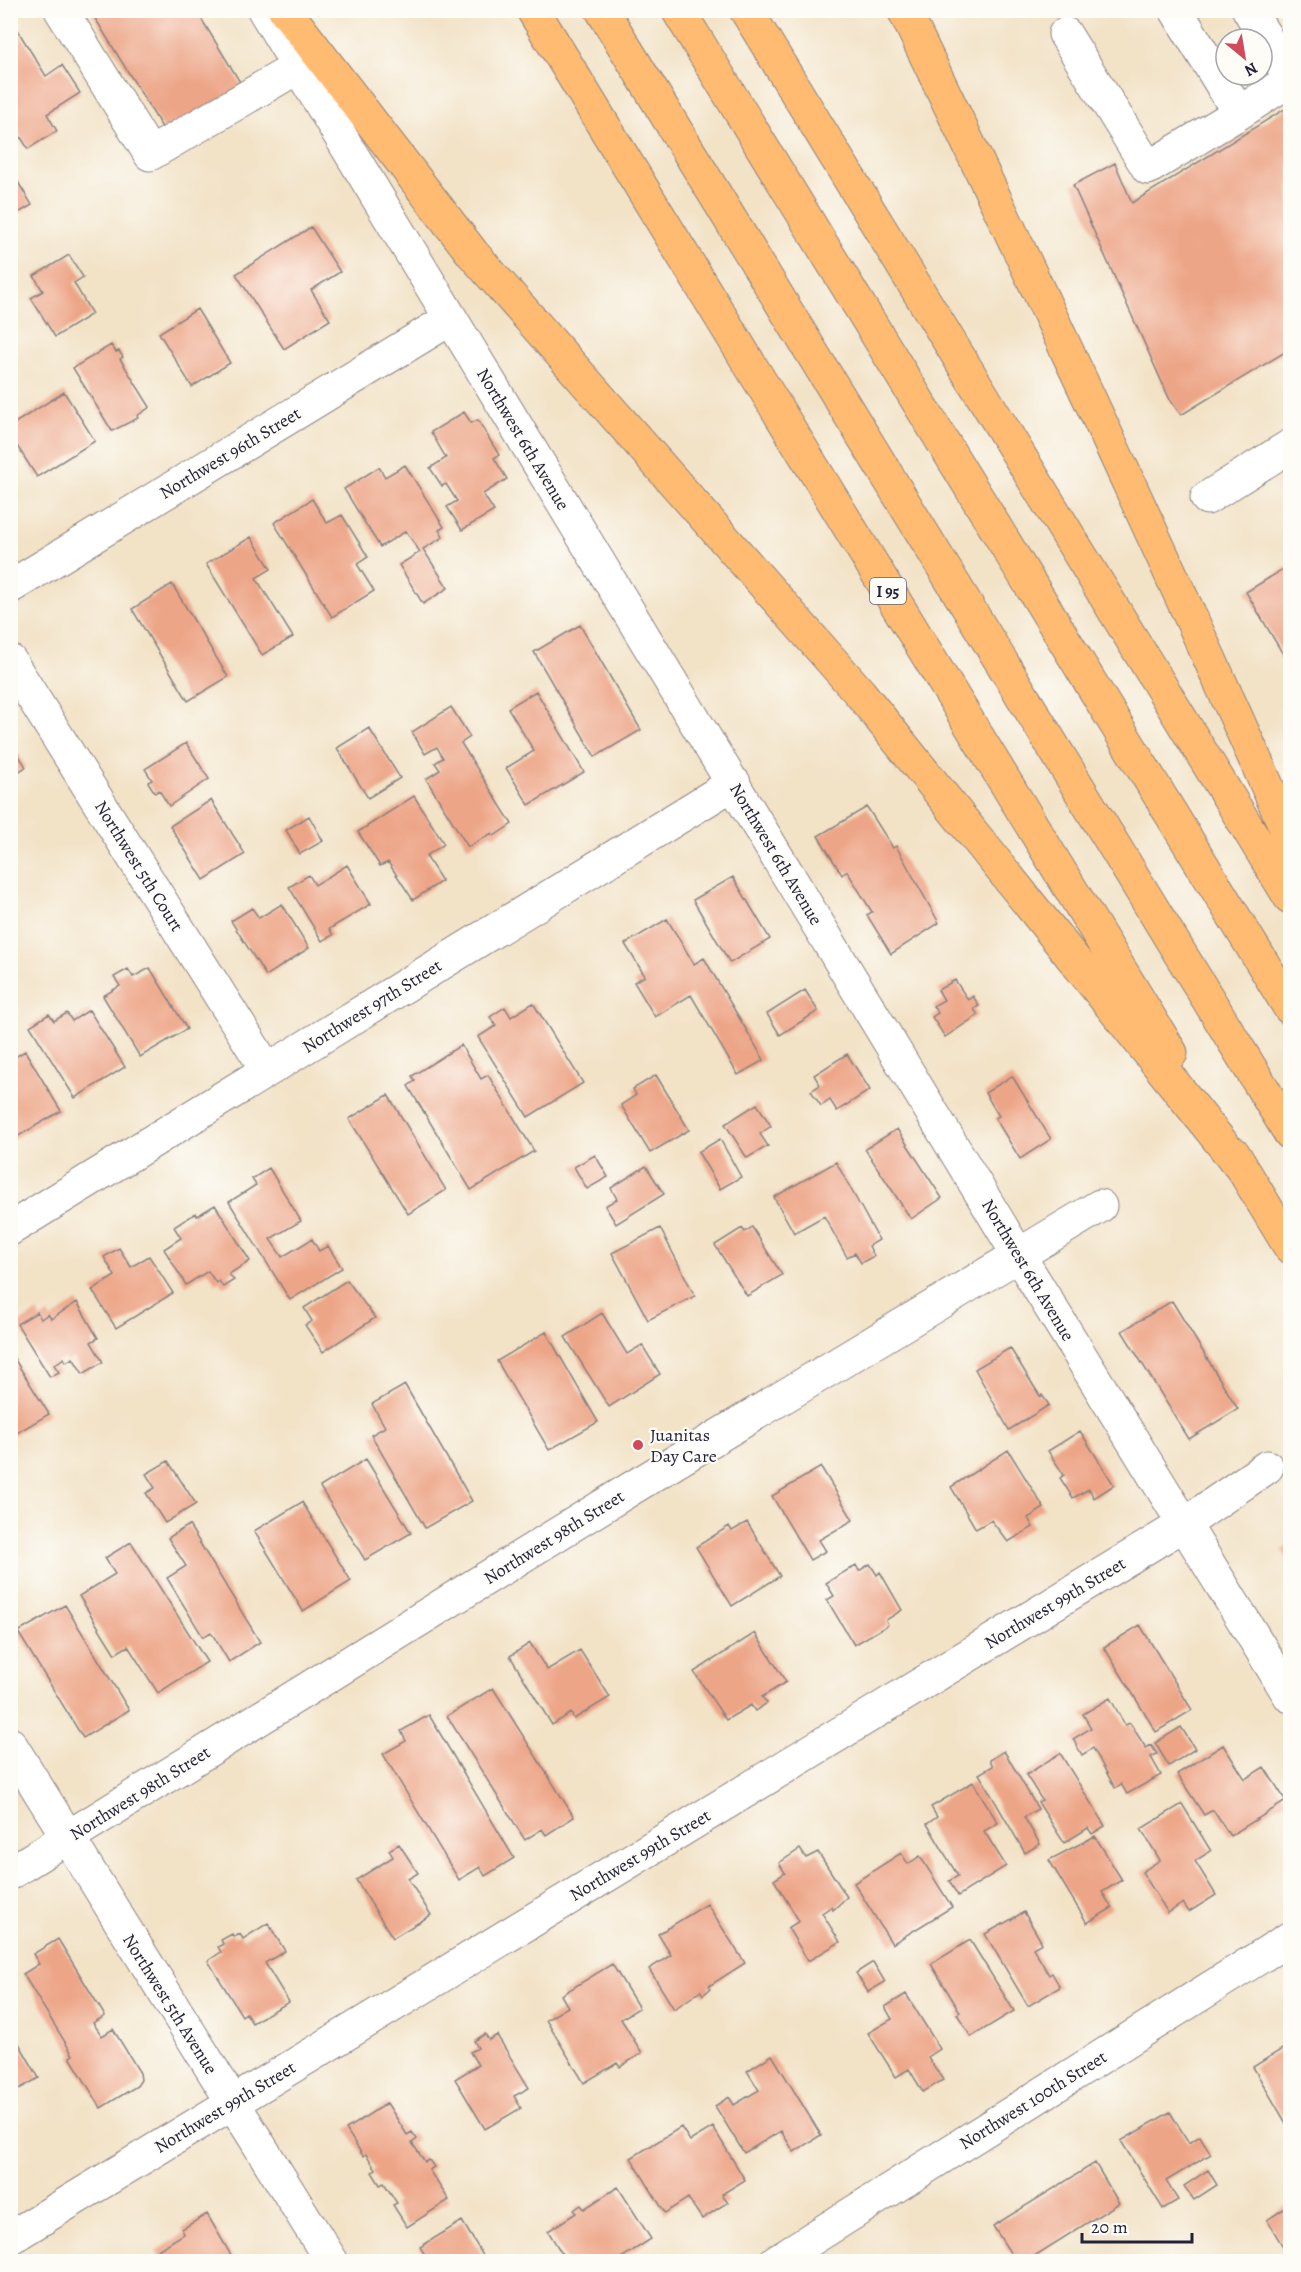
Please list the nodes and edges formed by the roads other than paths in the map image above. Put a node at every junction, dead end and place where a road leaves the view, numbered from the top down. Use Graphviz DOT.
graph roads {
  1 [pos="61,10"];
  2 [pos="264,10"];
  3 [pos="285,10"];
  4 [pos="533,10"];
  5 [pos="602,10"];
  6 [pos="678,10"];
  7 [pos="746,10"];
  8 [pos="904,10"];
  9 [pos="1176,10"];
  10 [pos="1249,10"];
  11 [pos="1065,34"];
  12 [pos="298,67"];
  13 [pos="1290,79"];
  14 [pos="1239,113"];
  15 [pos="450,319"];
  16 [pos="1290,446"];
  17 [pos="1207,498"];
  18 [pos="10,587"];
  19 [pos="10,661"];
  20 [pos="734,783"];
  21 [pos="1290,837"];
  22 [pos="1290,897"];
  23 [pos="1290,1008"];
  24 [pos="267,1070"];
  25 [pos="1290,1133"];
  26 [pos="1244,1171"];
  27 [pos="1100,1206"];
  28 [pos="10,1229"];
  29 [pos="1290,1247"];
  30 [pos="1019,1256"];
  31 [pos="1267,1467"];
  32 [pos="1183,1525"];
  33 [pos="1290,1696"];
  34 [pos="10,1744"];
  35 [pos="68,1838"];
  36 [pos="10,1873"];
  37 [pos="1290,1938"];
  38 [pos="231,2103"];
  39 [pos="10,2238"];
  40 [pos="332,2262"];
  41 [pos="775,2262"];
  1 -- 12 [label="street"];
  2 -- 12 [label="street, Northwest 6th Avenue"];
  3 -- 26 [label="highway"];
  4 -- 26 [label="highway, I 95"];
  5 -- 25 [label="highway"];
  6 -- 23 [label="highway"];
  7 -- 22 [label="highway"];
  8 -- 21 [label="highway"];
  9 -- 14 [label="street"];
  10 -- 13 [label="street"];
  11 -- 14 [label="street"];
  12 -- 15 [label="street, Northwest 6th Avenue"];
  13 -- 14 [label="street"];
  15 -- 18 [label="street, Northwest 96th Street"];
  15 -- 20 [label="street, Northwest 6th Avenue"];
  16 -- 17 [label="street"];
  19 -- 24 [label="street, Northwest 5th Court"];
  20 -- 24 [label="street, Northwest 97th Street"];
  20 -- 30 [label="street, Northwest 6th Avenue"];
  24 -- 28 [label="street, Northwest 97th Street"];
  26 -- 29 [label="highway, I 95"];
  27 -- 30 [label="street, Northwest 98th Street"];
  30 -- 32 [label="street, Northwest 6th Avenue"];
  30 -- 35 [label="street, Northwest 98th Street"];
  31 -- 32 [label="street, Northwest 99th Street"];
  32 -- 33 [label="street, Northwest 6th Avenue"];
  32 -- 38 [label="street, Northwest 99th Street"];
  34 -- 35 [label="street, Northwest 5th Avenue"];
  35 -- 36 [label="street, Northwest 98th Street"];
  35 -- 38 [label="street, Northwest 5th Avenue"];
  37 -- 41 [label="street, Northwest 100th Street"];
  38 -- 39 [label="street, Northwest 99th Street"];
  38 -- 40 [label="street, Northwest 5th Avenue"];
}
